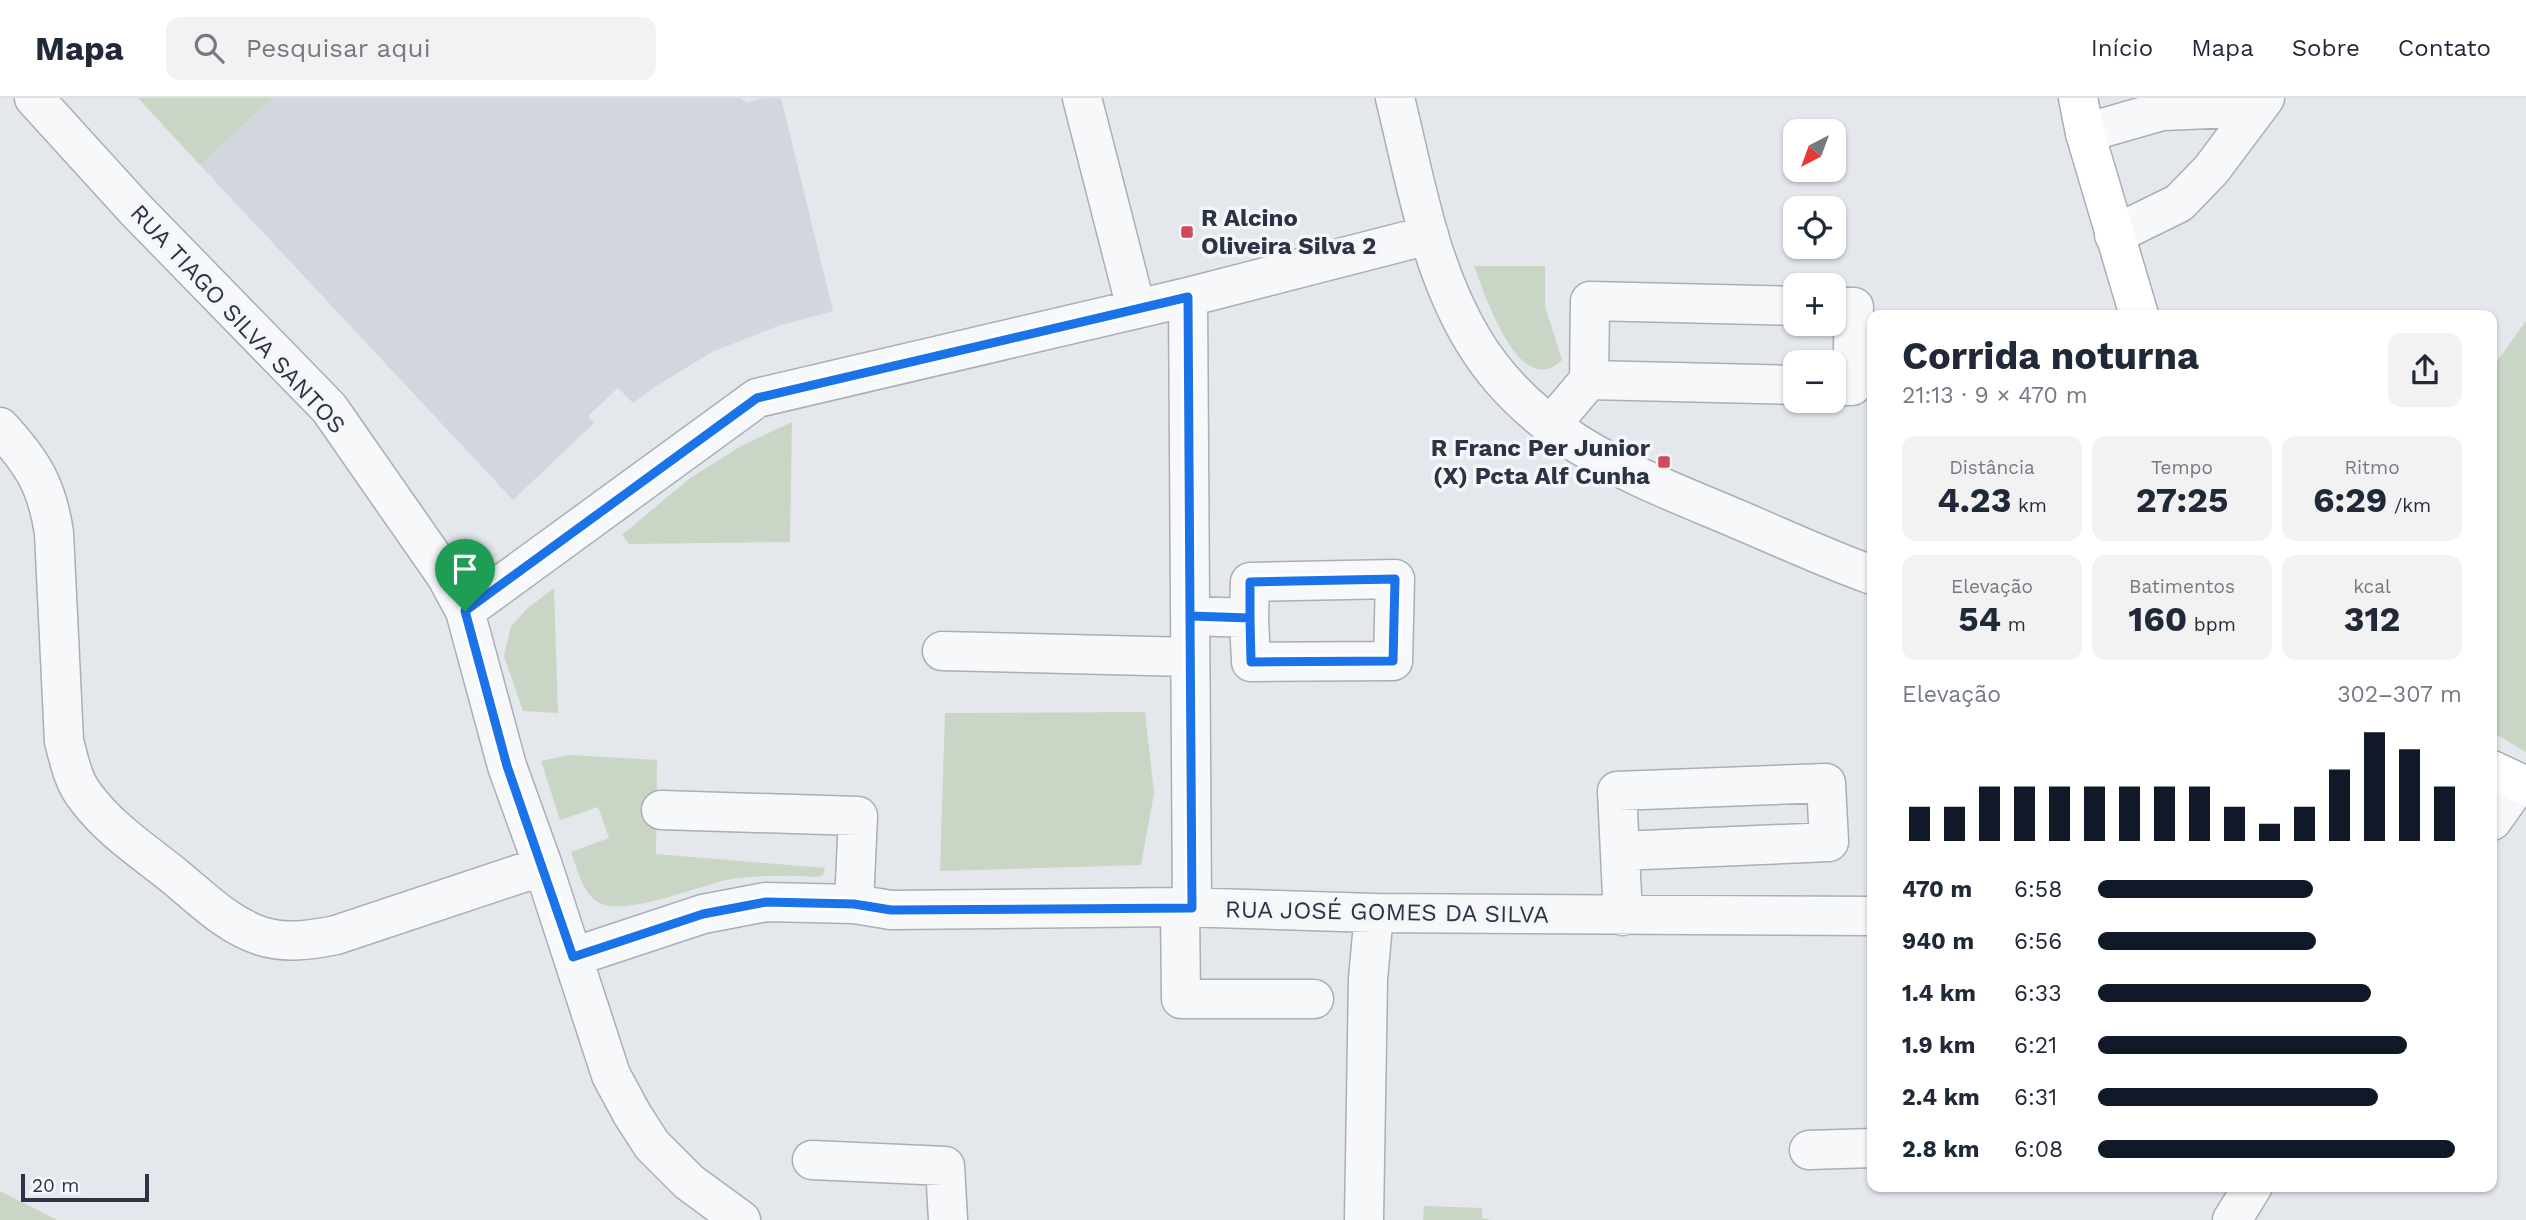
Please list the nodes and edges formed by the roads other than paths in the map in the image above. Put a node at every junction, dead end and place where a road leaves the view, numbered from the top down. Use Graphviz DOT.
graph roads {
  1 [pos="34,98"];
  2 [pos="1082,98"];
  3 [pos="1395,98"];
  4 [pos="2261,103"];
  5 [pos="2082,116"];
  6 [pos="1429,235"];
  7 [pos="2114,235"];
  8 [pos="1188,297"];
  9 [pos="1783,306"];
  10 [pos="1846,307"];
  11 [pos="1136,308"];
  12 [pos="2137,310"];
  13 [pos="1589,380"];
  14 [pos="1783,385"];
  15 [pos="1846,386"];
  16 [pos="1550,426"];
  17 [pos="0,427"];
  18 [pos="1867,573"];
  19 [pos="465,611"];
  20 [pos="1190,616"];
  21 [pos="1250,618"];
  22 [pos="942,651"];
  23 [pos="1190,657"];
  24 [pos="2512,780"];
  25 [pos="661,810"];
  26 [pos="2497,811"];
  27 [pos="1620,851"];
  28 [pos="543,866"];
  29 [pos="854,904"];
  30 [pos="1186,907"];
  31 [pos="1374,913"];
  32 [pos="1623,916"];
  33 [pos="1867,916"];
  34 [pos="573,957"];
  35 [pos="1314,999"];
  36 [pos="1867,1148"];
  37 [pos="1809,1150"];
  38 [pos="812,1160"];
  39 [pos="2249,1192"];
  40 [pos="740,1220"];
  41 [pos="948,1220"];
  42 [pos="1364,1220"];
  43 [pos="2232,1220"];
  1 -- 19 [label="street, RUA TIAGO SILVA SANTOS"];
  2 -- 11 [label="street"];
  3 -- 6 [label="street"];
  4 -- 5 [label="street"];
  4 -- 7 [label="street"];
  5 -- 7 [label="street"];
  6 -- 8 [label="street"];
  6 -- 16 [label="street"];
  7 -- 12 [label="street"];
  8 -- 11 [label="street"];
  8 -- 20 [label="street"];
  9 -- 13 [label="street"];
  10 -- 15 [label="street"];
  11 -- 19 [label="street"];
  13 -- 14 [label="street"];
  13 -- 16 [label="street"];
  16 -- 18 [label="street"];
  17 -- 28 [label="street"];
  19 -- 28 [label="street, RUA TIAGO SILVA SANTOS"];
  20 -- 21 [label="street"];
  20 -- 23 [label="street"];
  22 -- 23 [label="street"];
  23 -- 30 [label="street"];
  24 -- 26 [label="street"];
  25 -- 29 [label="street"];
  27 -- 27 [label="street"];
  27 -- 32 [label="street"];
  28 -- 34 [label="street, RUA TIAGO SILVA SANTOS"];
  29 -- 30 [label="street, RUA JOSÉ GOMES DA SILVA"];
  29 -- 34 [label="street, RUA JOSÉ GOMES DA SILVA"];
  30 -- 31 [label="street, RUA JOSÉ GOMES DA SILVA"];
  30 -- 35 [label="street"];
  31 -- 32 [label="street, RUA JOSÉ GOMES DA SILVA"];
  31 -- 42 [label="street"];
  32 -- 33 [label="street, RUA JOSÉ GOMES DA SILVA"];
  34 -- 40 [label="street, RUA TIAGO SILVA SANTOS"];
  36 -- 37 [label="street"];
  38 -- 41 [label="street"];
  39 -- 43 [label="street"];
}
